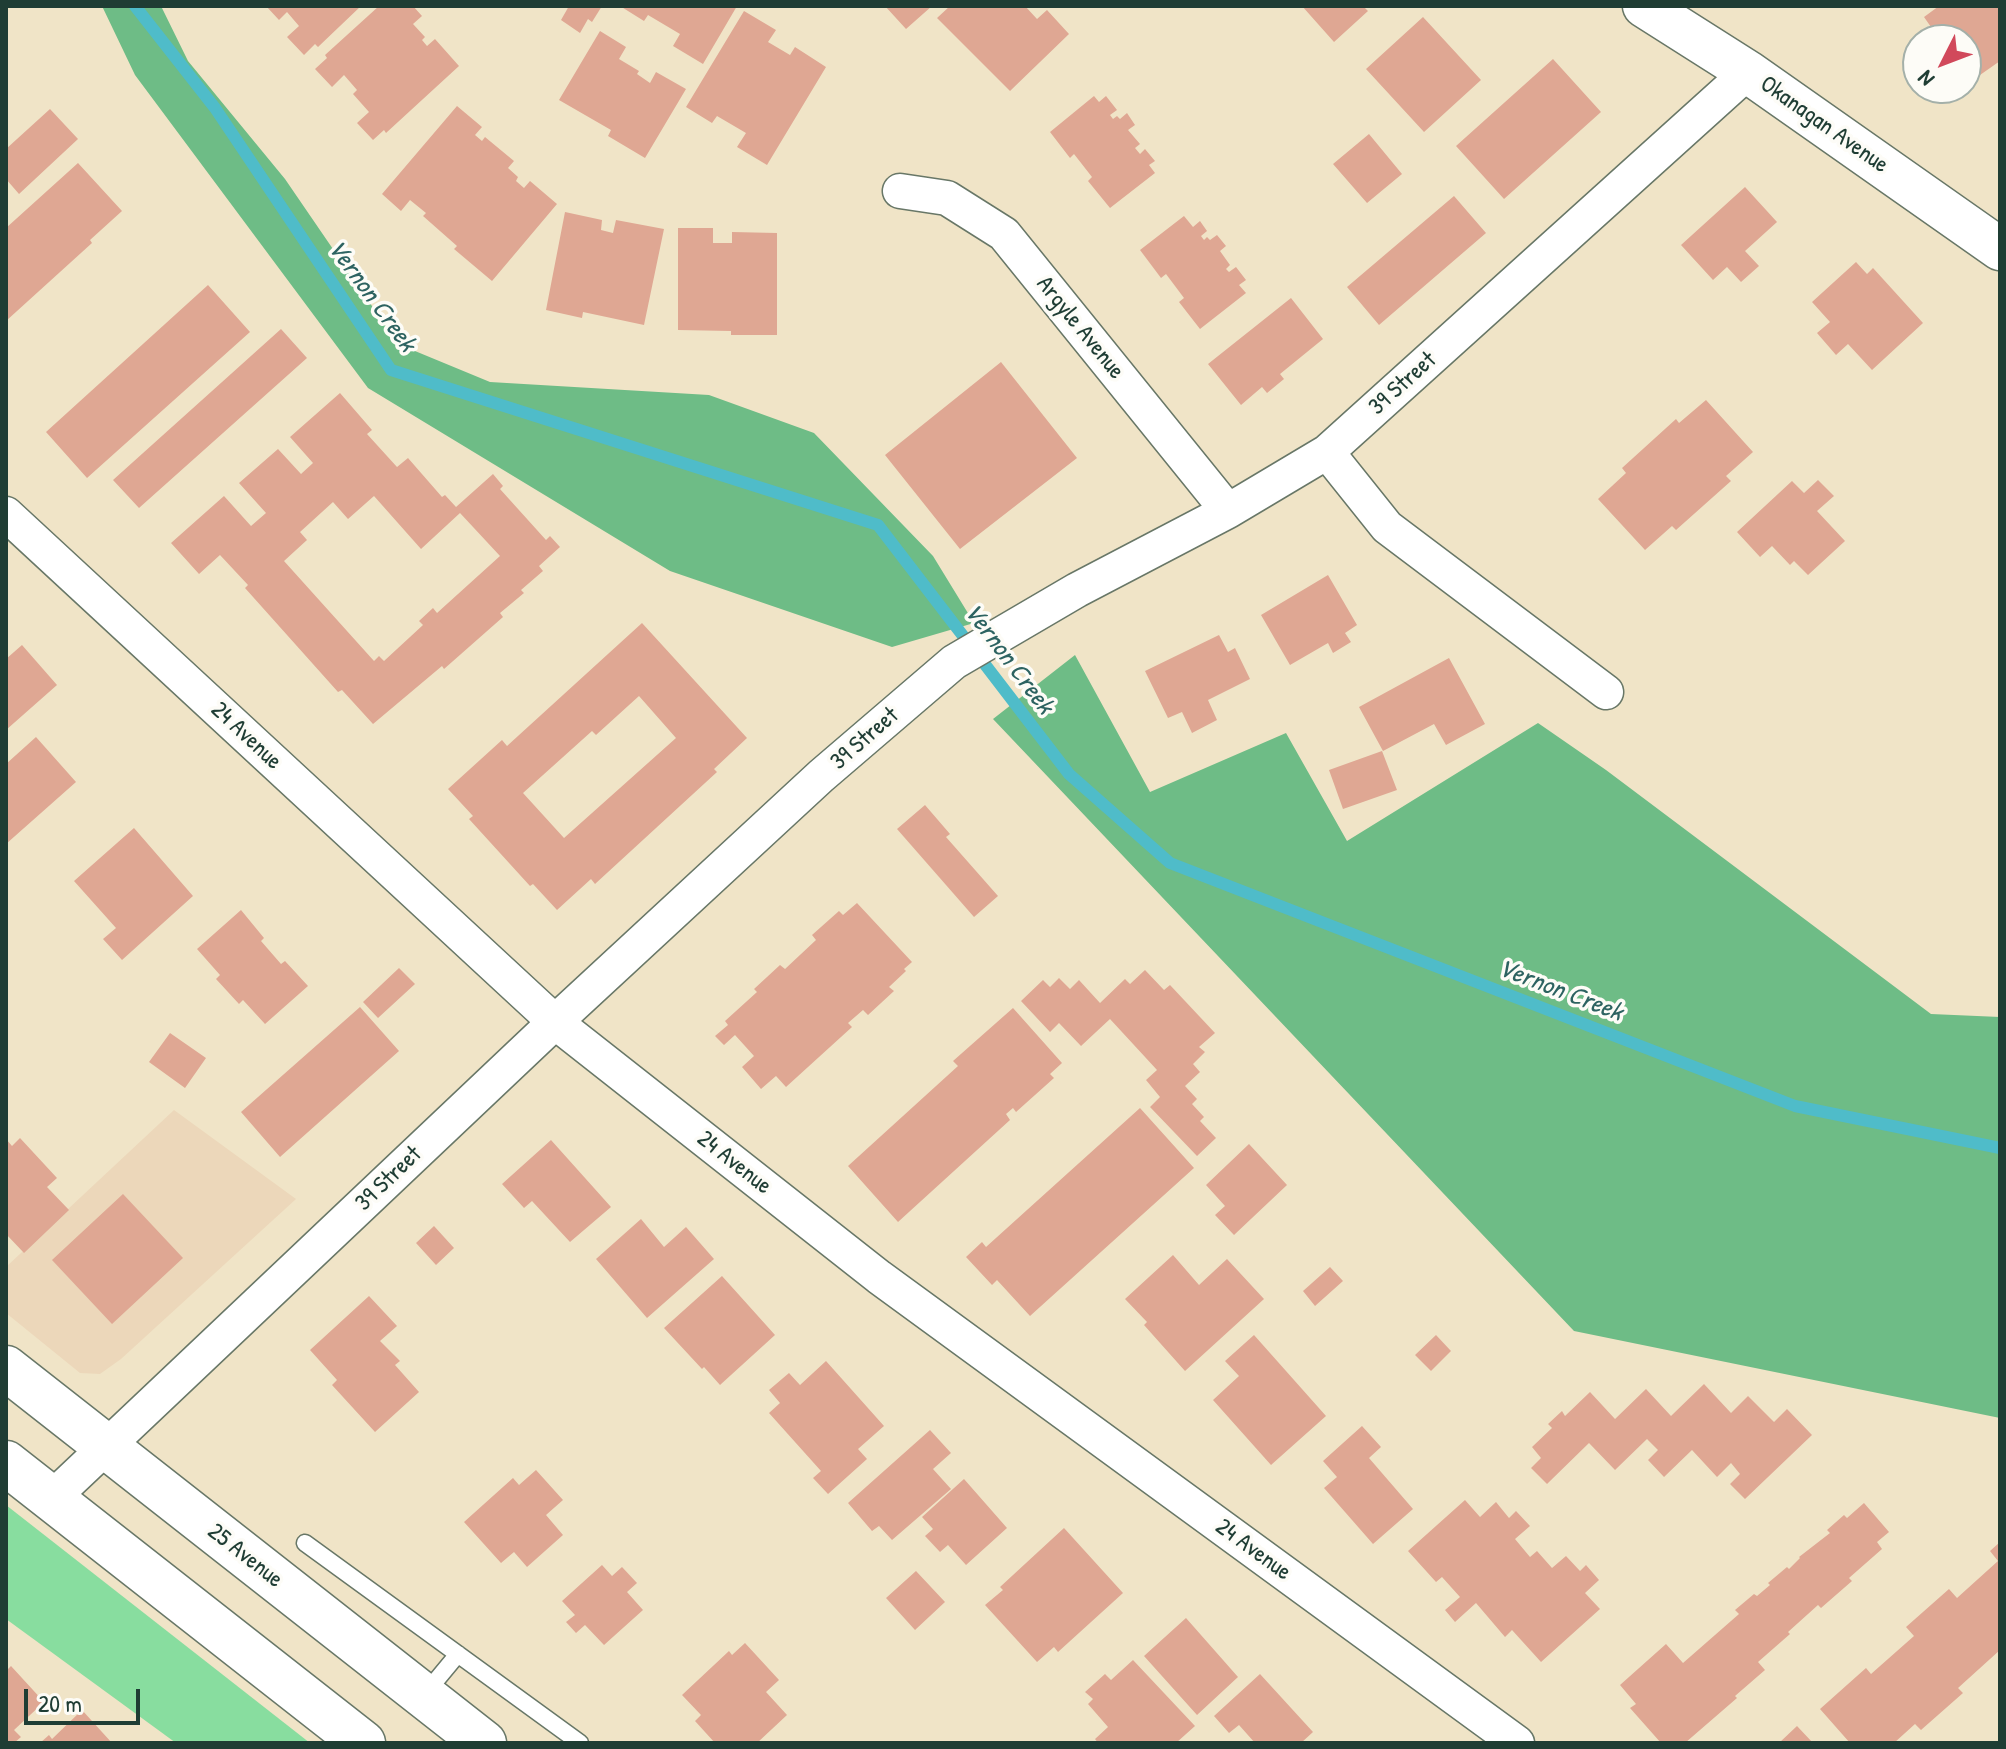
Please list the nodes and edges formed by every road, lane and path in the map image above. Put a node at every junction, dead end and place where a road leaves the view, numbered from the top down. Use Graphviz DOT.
graph roads {
  1 [pos="1644,6"];
  2 [pos="1748,72"];
  3 [pos="900,191"];
  4 [pos="2000,249"];
  5 [pos="1327,452"];
  6 [pos="1228,511"];
  7 [pos="6,514"];
  8 [pos="1606,692"];
  9 [pos="555,1022"];
  10 [pos="6,1368"];
  11 [pos="106,1447"];
  12 [pos="6,1463"];
  13 [pos="51,1499"];
  14 [pos="305,1543"];
  15 [pos="458,1654"];
  16 [pos="424,1695"];
  17 [pos="363,1743"];
  18 [pos="484,1743"];
  19 [pos="580,1743"];
  20 [pos="1517,1743"];
  1 -- 2 [label="street, Okanagan Avenue"];
  2 -- 4 [label="street, Okanagan Avenue"];
  2 -- 5 [label="street, 39 Street"];
  3 -- 6 [label="street, Argyle Avenue"];
  5 -- 6 [label="street, 39 Street"];
  5 -- 8 [label="street"];
  6 -- 9 [label="street, 39 Street"];
  7 -- 9 [label="street, 24 Avenue"];
  9 -- 11 [label="street, 39 Street"];
  9 -- 20 [label="street, 24 Avenue"];
  10 -- 11 [label="main road, 25 Avenue"];
  11 -- 13 [label="street, 39 Street"];
  11 -- 16 [label="main road, 25 Avenue"];
  12 -- 13 [label="main road"];
  13 -- 17 [label="main road"];
  14 -- 15 [label="lane"];
  15 -- 16 [label="lane"];
  15 -- 19 [label="lane"];
  16 -- 18 [label="main road, 25 Avenue"];
}
